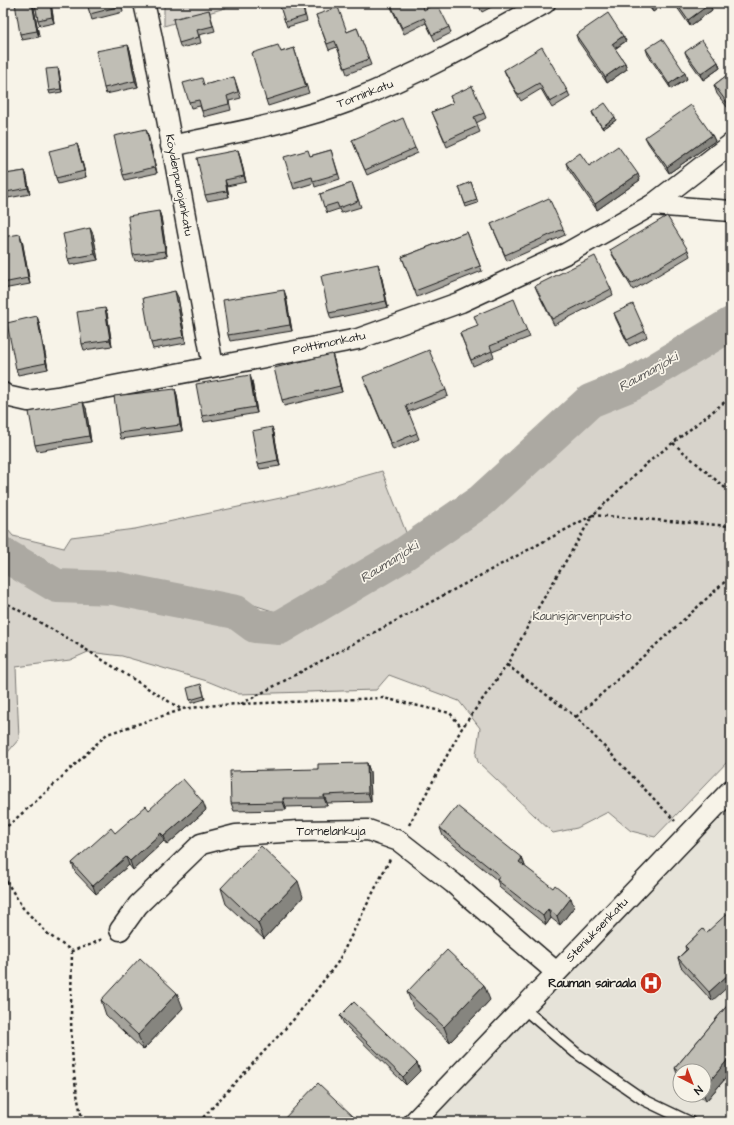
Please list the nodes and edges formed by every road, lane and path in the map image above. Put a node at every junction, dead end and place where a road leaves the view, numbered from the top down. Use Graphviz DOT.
graph roads {
  1 [pos="144,3"];
  2 [pos="544,3"];
  3 [pos="731,144"];
  4 [pos="171,146"];
  5 [pos="652,205"];
  6 [pos="731,211"];
  7 [pos="213,366"];
  8 [pos="4,395"];
  9 [pos="731,397"];
  10 [pos="673,443"];
  11 [pos="731,493"];
  12 [pos="593,515"];
  13 [pos="731,526"];
  14 [pos="731,576"];
  15 [pos="3,601"];
  16 [pos="507,665"];
  17 [pos="240,704"];
  18 [pos="181,709"];
  19 [pos="576,717"];
  20 [pos="462,728"];
  21 [pos="731,790"];
  22 [pos="677,823"];
  23 [pos="3,830"];
  24 [pos="400,841"];
  25 [pos="3,876"];
  26 [pos="120,930"];
  27 [pos="72,951"];
  28 [pos="556,972"];
  29 [pos="523,1008"];
  30 [pos="83,1122"];
  31 [pos="199,1122"];
  32 [pos="414,1122"];
  33 [pos="690,1122"];
  1 -- 4 [label="street, Köydenpunojankatu"];
  2 -- 4 [label="street, Torninkatu"];
  3 -- 5 [label="street, Polttimonkatu"];
  4 -- 7 [label="street, Köydenpunojankatu"];
  5 -- 6 [label="street"];
  5 -- 7 [label="street, Polttimonkatu"];
  7 -- 8 [label="street, Polttimonkatu"];
  9 -- 10 [label="path"];
  10 -- 11 [label="path"];
  10 -- 12 [label="path"];
  12 -- 13 [label="path"];
  12 -- 16 [label="path"];
  12 -- 17 [label="path"];
  14 -- 19 [label="path"];
  15 -- 18 [label="path"];
  16 -- 19 [label="path"];
  16 -- 20 [label="path"];
  17 -- 18 [label="path"];
  17 -- 20 [label="path"];
  18 -- 23 [label="path"];
  19 -- 22 [label="path"];
  20 -- 24 [label="path"];
  21 -- 28 [label="street, Steniuksenkatu"];
  24 -- 26 [label="street, Tornelankuja"];
  24 -- 28 [label="street, Tornelankuja"];
  24 -- 31 [label="path"];
  25 -- 27 [label="path"];
  26 -- 27 [label="path"];
  27 -- 30 [label="path"];
  28 -- 29 [label="street, Steniuksenkatu"];
  29 -- 32 [label="street, Steniuksenkatu"];
  29 -- 33 [label="lane"];
}
